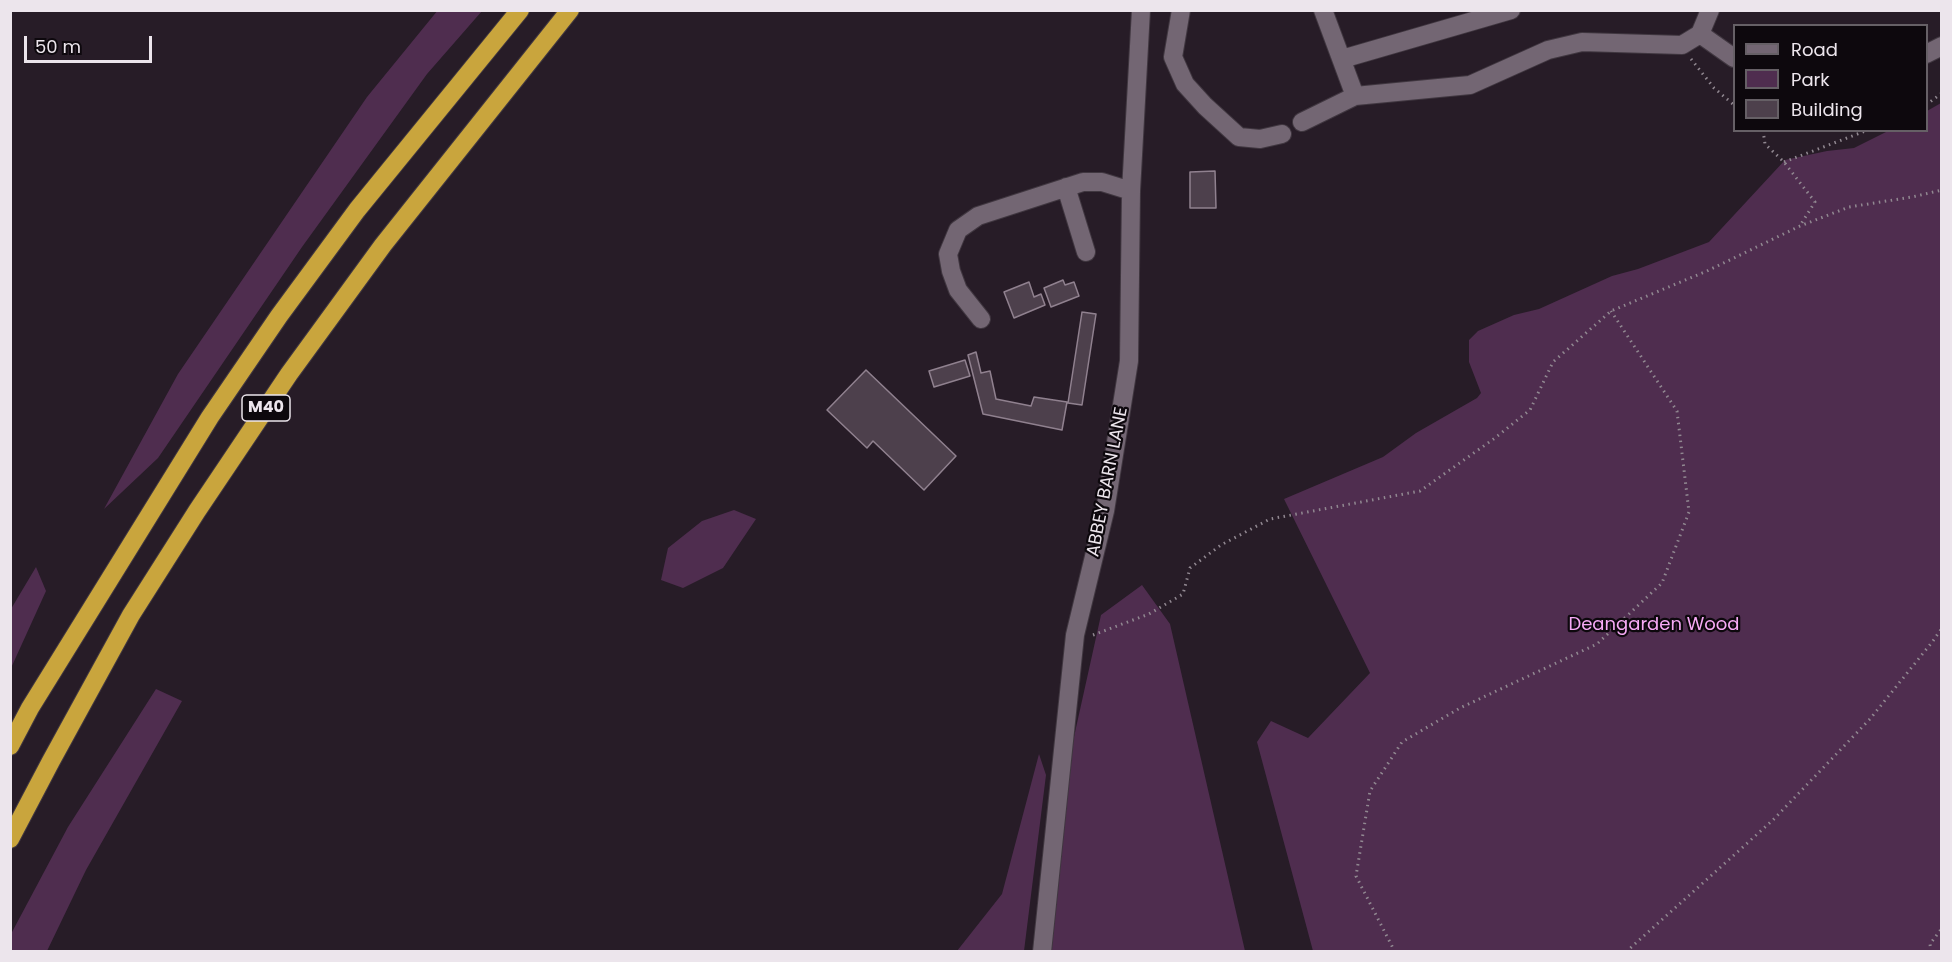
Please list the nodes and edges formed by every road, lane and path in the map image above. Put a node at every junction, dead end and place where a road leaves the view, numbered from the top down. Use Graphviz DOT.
graph roads {
  1 [pos="520,10"];
  2 [pos="570,10"];
  3 [pos="1141,10"];
  4 [pos="1181,10"];
  5 [pos="1323,10"];
  6 [pos="1511,10"];
  7 [pos="1710,10"];
  8 [pos="1700,34"];
  9 [pos="1682,45"];
  10 [pos="1733,57"];
  11 [pos="1342,59"];
  12 [pos="1941,93"];
  13 [pos="1355,96"];
  14 [pos="1928,103"];
  15 [pos="1733,104"];
  16 [pos="1302,122"];
  17 [pos="1763,132"];
  18 [pos="1863,132"];
  19 [pos="1282,134"];
  20 [pos="1784,162"];
  21 [pos="1066,187"];
  22 [pos="1941,190"];
  23 [pos="1131,191"];
  24 [pos="1800,226"];
  25 [pos="1086,252"];
  26 [pos="1611,311"];
  27 [pos="981,319"];
  28 [pos="1941,628"];
  29 [pos="1075,635"];
  30 [pos="10,746"];
  31 [pos="10,839"];
  32 [pos="1941,928"];
  33 [pos="1042,951"];
  34 [pos="1395,951"];
  35 [pos="1626,951"];
  36 [pos="1931,951"];
  1 -- 30 [label="highway, M40"];
  2 -- 31 [label="highway, M40"];
  3 -- 23 [label="street, ABBEY BARN LANE"];
  4 -- 19 [label="street"];
  5 -- 11 [label="street"];
  6 -- 11 [label="street"];
  7 -- 8 [label="street"];
  8 -- 9 [label="street"];
  8 -- 10 [label="street"];
  9 -- 13 [label="street"];
  9 -- 15 [label="path"];
  11 -- 13 [label="street"];
  12 -- 14 [label="path"];
  13 -- 16 [label="street"];
  17 -- 20 [label="path"];
  18 -- 20 [label="path"];
  20 -- 24 [label="path"];
  21 -- 23 [label="street"];
  21 -- 25 [label="street"];
  21 -- 27 [label="street"];
  22 -- 24 [label="path"];
  23 -- 29 [label="street, ABBEY BARN LANE"];
  24 -- 26 [label="path"];
  26 -- 29 [label="path"];
  26 -- 34 [label="path"];
  28 -- 35 [label="path"];
  29 -- 33 [label="street, ABBEY BARN LANE"];
  32 -- 36 [label="path"];
}
